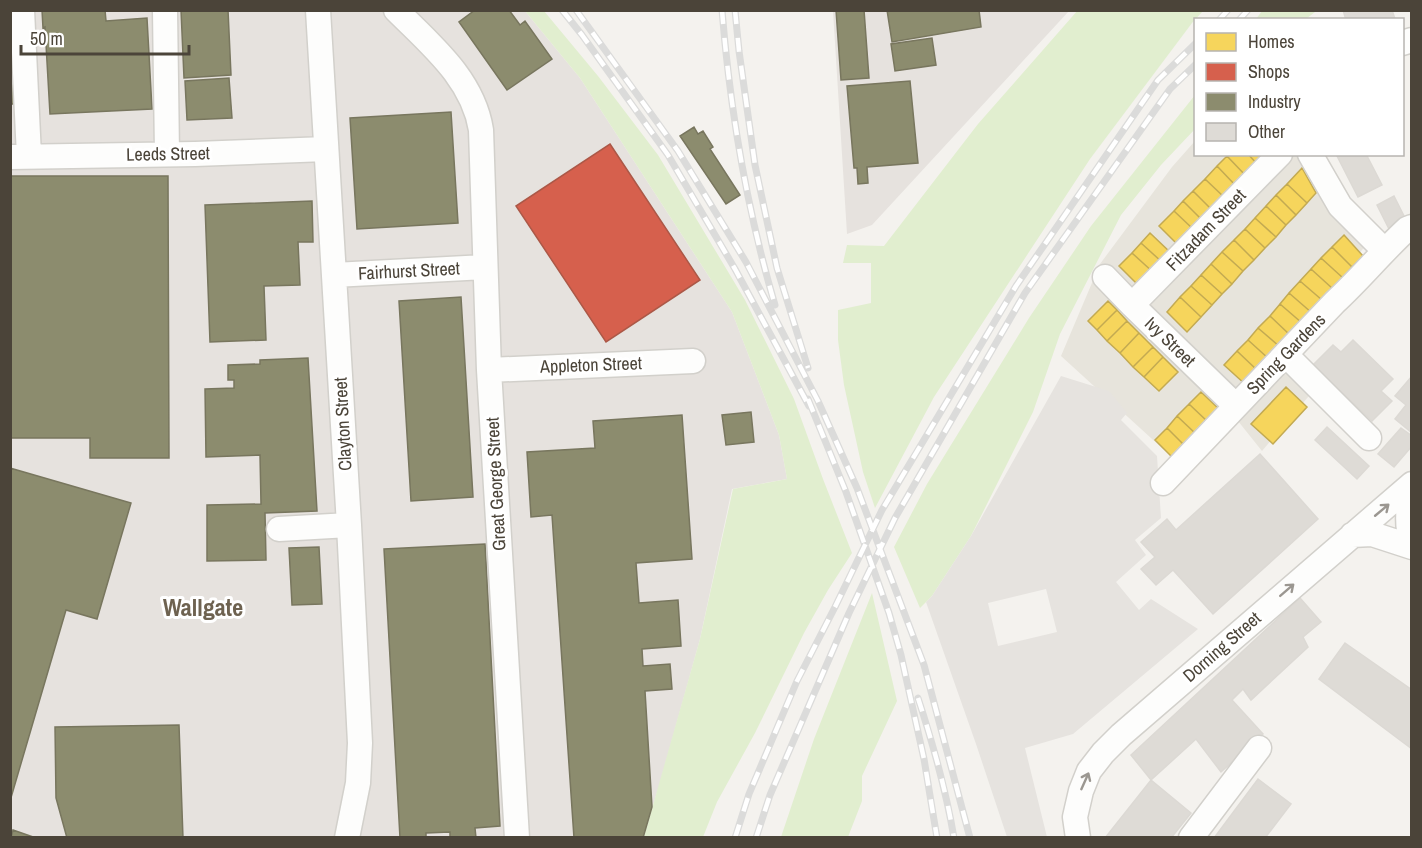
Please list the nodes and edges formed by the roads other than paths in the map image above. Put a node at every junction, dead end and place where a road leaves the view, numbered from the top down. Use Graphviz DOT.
graph roads {
  1 [pos="22,10"];
  2 [pos="165,10"];
  3 [pos="318,10"];
  4 [pos="396,10"];
  5 [pos="326,149"];
  6 [pos="167,154"];
  7 [pos="1278,156"];
  8 [pos="1311,156"];
  9 [pos="20,157"];
  10 [pos="1412,227"];
  11 [pos="1384,250"];
  12 [pos="484,267"];
  13 [pos="334,275"];
  14 [pos="1105,277"];
  15 [pos="1132,305"];
  16 [pos="1286,355"];
  17 [pos="693,361"];
  18 [pos="489,370"];
  19 [pos="1236,406"];
  20 [pos="1369,438"];
  21 [pos="1163,483"];
  22 [pos="1412,484"];
  23 [pos="1412,494"];
  24 [pos="349,525"];
  25 [pos="279,529"];
  26 [pos="1352,536"];
  27 [pos="1412,545"];
  28 [pos="1259,748"];
  29 [pos="347,837"];
  30 [pos="517,837"];
  31 [pos="1078,837"];
  32 [pos="1191,837"];
  1 -- 9 [label="street"];
  2 -- 6 [label="street"];
  3 -- 5 [label="street, Clayton Street"];
  4 -- 12 [label="street, Great George Street"];
  5 -- 6 [label="street, Leeds Street"];
  5 -- 13 [label="street, Clayton Street"];
  6 -- 9 [label="street, Leeds Street"];
  7 -- 15 [label="street, Fitzadam Street"];
  8 -- 11 [label="street"];
  10 -- 11 [label="street, Spring Gardens"];
  11 -- 16 [label="street, Spring Gardens"];
  12 -- 13 [label="street, Fairhurst Street"];
  12 -- 18 [label="street, Great George Street"];
  13 -- 24 [label="street, Clayton Street"];
  14 -- 15 [label="street, Ivy Street"];
  15 -- 19 [label="street, Ivy Street"];
  16 -- 19 [label="street, Spring Gardens"];
  16 -- 20 [label="street"];
  17 -- 18 [label="street, Appleton Street"];
  18 -- 30 [label="street, Great George Street"];
  19 -- 21 [label="street, Spring Gardens"];
  26 -- 22 [label="street, Dorning Street, one-way"];
  23 -- 27 [label="street"];
  24 -- 25 [label="street"];
  24 -- 29 [label="street, Clayton Street"];
  26 -- 27 [label="street"];
  31 -- 26 [label="street, Dorning Street, one-way"];
  28 -- 32 [label="street"];
}
